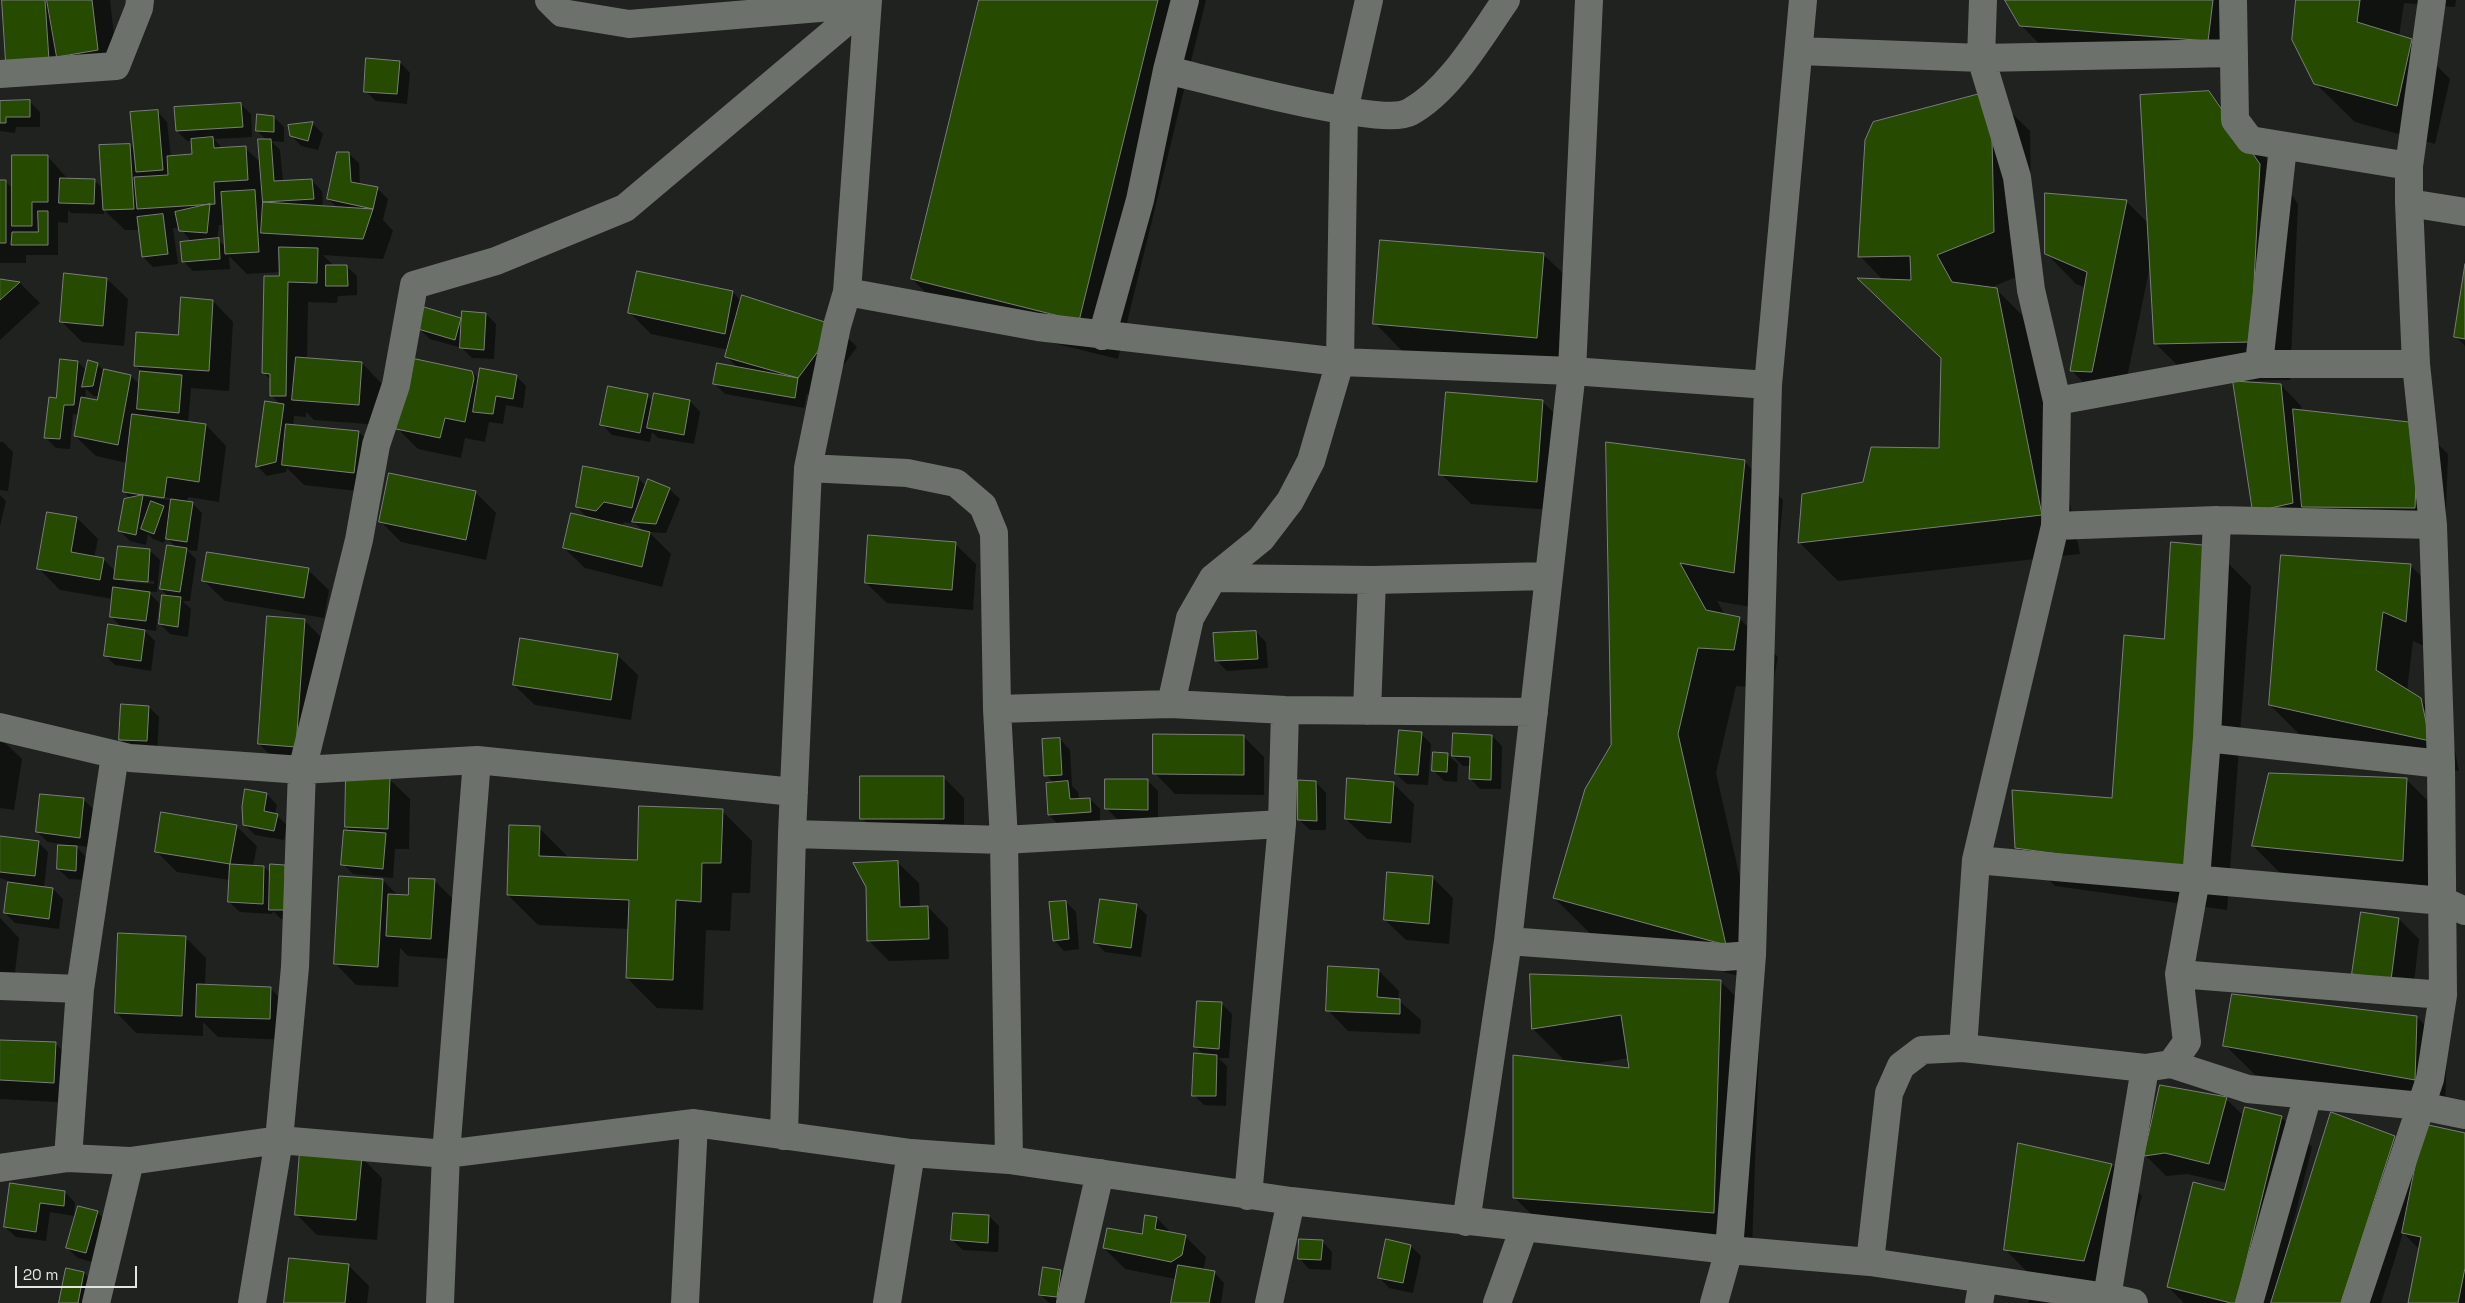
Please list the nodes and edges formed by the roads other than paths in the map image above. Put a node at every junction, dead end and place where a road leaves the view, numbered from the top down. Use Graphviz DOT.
graph roads {
  1 [pos="140,0"];
  2 [pos="549,0"];
  3 [pos="1185,0"];
  4 [pos="1369,0"];
  5 [pos="1506,0"];
  6 [pos="1588,0"];
  7 [pos="1803,0"];
  8 [pos="1983,0"];
  9 [pos="2233,0"];
  10 [pos="2432,0"];
  11 [pos="867,2"];
  12 [pos="1799,51"];
  13 [pos="2234,53"];
  14 [pos="1981,58"];
  15 [pos="1167,70"];
  16 [pos="0,74"];
  17 [pos="1344,111"];
  18 [pos="2283,147"];
  19 [pos="2409,166"];
  20 [pos="2409,203"];
  21 [pos="2465,212"];
  22 [pos="847,292"];
  23 [pos="1102,336"];
  24 [pos="1340,362"];
  25 [pos="2259,364"];
  26 [pos="2416,364"];
  27 [pos="1572,371"];
  28 [pos="1768,385"];
  29 [pos="2057,401"];
  30 [pos="808,468"];
  31 [pos="2217,520"];
  32 [pos="2433,525"];
  33 [pos="2055,526"];
  34 [pos="1549,576"];
  35 [pos="1214,578"];
  36 [pos="1372,580"];
  37 [pos="1171,704"];
  38 [pos="997,709"];
  39 [pos="1285,710"];
  40 [pos="1367,711"];
  41 [pos="1534,712"];
  42 [pos="0,727"];
  43 [pos="2208,738"];
  44 [pos="115,755"];
  45 [pos="477,760"];
  46 [pos="2441,764"];
  47 [pos="302,770"];
  48 [pos="794,792"];
  49 [pos="1282,824"];
  50 [pos="792,834"];
  51 [pos="1004,840"];
  52 [pos="1976,860"];
  53 [pos="2196,879"];
  54 [pos="2454,906"];
  55 [pos="1508,941"];
  56 [pos="1752,955"];
  57 [pos="2179,974"];
  58 [pos="0,986"];
  59 [pos="80,989"];
  60 [pos="2443,995"];
  61 [pos="1963,1048"];
  62 [pos="2158,1066"];
  63 [pos="2308,1095"];
  64 [pos="2422,1106"];
  65 [pos="2465,1115"];
  66 [pos="694,1123"];
  67 [pos="784,1136"];
  68 [pos="279,1140"];
  69 [pos="911,1152"];
  70 [pos="446,1154"];
  71 [pos="68,1158"];
  72 [pos="1009,1160"];
  73 [pos="130,1161"];
  74 [pos="0,1168"];
  75 [pos="1100,1173"];
  76 [pos="1248,1196"];
  77 [pos="1291,1201"];
  78 [pos="1466,1222"];
  79 [pos="1524,1228"];
  80 [pos="1729,1250"];
  81 [pos="1870,1262"];
  82 [pos="1981,1292"];
  83 [pos="2107,1297"];
  84 [pos="96,1303"];
  85 [pos="252,1303"];
  86 [pos="440,1303"];
  87 [pos="685,1303"];
  88 [pos="887,1303"];
  89 [pos="1070,1303"];
  90 [pos="1269,1303"];
  91 [pos="1497,1303"];
  92 [pos="1714,1303"];
  93 [pos="2134,1303"];
  94 [pos="2249,1303"];
  95 [pos="2355,1303"];
  1 -- 16 [label="street"];
  2 -- 11 [label="street"];
  3 -- 15 [label="street"];
  4 -- 17 [label="street"];
  5 -- 17 [label="street"];
  6 -- 27 [label="street"];
  7 -- 12 [label="street"];
  8 -- 14 [label="street"];
  9 -- 13 [label="street"];
  10 -- 19 [label="street"];
  11 -- 22 [label="street"];
  11 -- 47 [label="street"];
  12 -- 14 [label="street"];
  12 -- 28 [label="street"];
  13 -- 14 [label="street"];
  13 -- 18 [label="street"];
  14 -- 29 [label="street"];
  15 -- 17 [label="street"];
  15 -- 23 [label="street"];
  17 -- 24 [label="street"];
  18 -- 19 [label="street"];
  18 -- 25 [label="street"];
  19 -- 20 [label="street"];
  20 -- 21 [label="street"];
  20 -- 26 [label="street"];
  22 -- 23 [label="street"];
  22 -- 30 [label="street"];
  23 -- 24 [label="street"];
  24 -- 27 [label="street"];
  24 -- 35 [label="street"];
  25 -- 26 [label="street"];
  25 -- 29 [label="street"];
  26 -- 32 [label="street"];
  27 -- 28 [label="street"];
  27 -- 34 [label="street"];
  28 -- 56 [label="street"];
  29 -- 33 [label="street"];
  30 -- 38 [label="street"];
  30 -- 48 [label="street"];
  31 -- 32 [label="street"];
  31 -- 33 [label="street"];
  31 -- 43 [label="street"];
  32 -- 46 [label="street"];
  33 -- 52 [label="street"];
  34 -- 36 [label="street"];
  34 -- 41 [label="street"];
  35 -- 36 [label="street"];
  35 -- 37 [label="street"];
  36 -- 40 [label="street"];
  37 -- 38 [label="street"];
  37 -- 39 [label="street"];
  38 -- 51 [label="street"];
  39 -- 40 [label="street"];
  39 -- 49 [label="street"];
  40 -- 41 [label="street"];
  41 -- 55 [label="street"];
  42 -- 44 [label="street"];
  43 -- 46 [label="street"];
  43 -- 53 [label="street"];
  44 -- 47 [label="street"];
  44 -- 59 [label="street"];
  45 -- 47 [label="street"];
  45 -- 48 [label="street"];
  45 -- 70 [label="street"];
  46 -- 54 [label="street"];
  47 -- 68 [label="street"];
  48 -- 50 [label="street"];
  49 -- 51 [label="street"];
  49 -- 76 [label="street"];
  50 -- 51 [label="street"];
  50 -- 67 [label="street"];
  51 -- 72 [label="street"];
  52 -- 53 [label="street"];
  52 -- 61 [label="street"];
  53 -- 54 [label="street"];
  53 -- 57 [label="street"];
  54 -- 60 [label="street"];
  55 -- 56 [label="street"];
  55 -- 78 [label="street"];
  56 -- 80 [label="street"];
  57 -- 60 [label="street"];
  57 -- 62 [label="street"];
  58 -- 59 [label="street"];
  59 -- 71 [label="street"];
  60 -- 64 [label="street"];
  61 -- 62 [label="street"];
  61 -- 81 [label="street"];
  62 -- 63 [label="street"];
  62 -- 83 [label="street"];
  63 -- 64 [label="street"];
  63 -- 94 [label="street"];
  64 -- 65 [label="street"];
  64 -- 95 [label="street"];
  66 -- 67 [label="street"];
  66 -- 70 [label="street"];
  66 -- 87 [label="street"];
  67 -- 69 [label="street"];
  68 -- 70 [label="street"];
  68 -- 73 [label="street"];
  68 -- 85 [label="street"];
  69 -- 72 [label="street"];
  69 -- 88 [label="street"];
  70 -- 86 [label="street"];
  71 -- 73 [label="street"];
  71 -- 74 [label="street"];
  72 -- 75 [label="street"];
  73 -- 84 [label="street"];
  75 -- 76 [label="street"];
  75 -- 89 [label="street"];
  76 -- 77 [label="street"];
  77 -- 78 [label="street"];
  77 -- 90 [label="street"];
  78 -- 79 [label="street"];
  79 -- 80 [label="street"];
  79 -- 91 [label="street"];
  80 -- 81 [label="street"];
  80 -- 92 [label="street"];
  81 -- 82 [label="street"];
  82 -- 83 [label="street"];
  83 -- 93 [label="street"];
}
